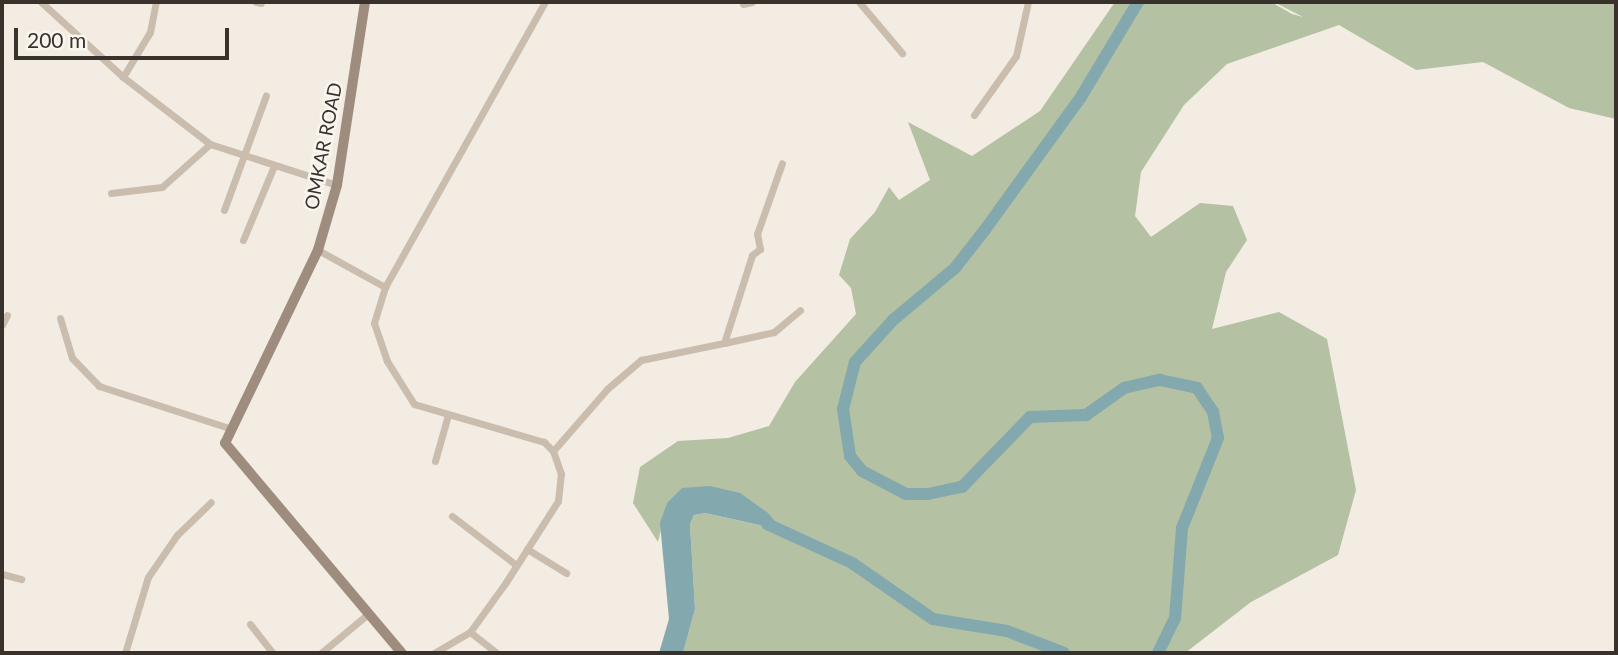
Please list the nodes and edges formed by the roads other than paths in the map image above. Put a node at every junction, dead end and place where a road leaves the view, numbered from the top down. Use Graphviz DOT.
graph roads {
  1 [pos="41,2"];
  2 [pos="156,2"];
  3 [pos="365,2"];
  4 [pos="545,2"];
  5 [pos="752,2"];
  6 [pos="859,2"];
  7 [pos="1028,2"];
  8 [pos="743,4"];
  9 [pos="902,53"];
  10 [pos="123,77"];
  11 [pos="266,95"];
  12 [pos="974,115"];
  13 [pos="210,144"];
  14 [pos="245,158"];
  15 [pos="782,163"];
  16 [pos="274,166"];
  17 [pos="337,185"];
  18 [pos="111,193"];
  19 [pos="224,210"];
  20 [pos="243,240"];
  21 [pos="318,250"];
  22 [pos="385,286"];
  23 [pos="800,310"];
  24 [pos="8,315"];
  25 [pos="60,318"];
  26 [pos="2,325"];
  27 [pos="724,343"];
  28 [pos="448,415"];
  29 [pos="232,429"];
  30 [pos="553,451"];
  31 [pos="435,461"];
  32 [pos="211,502"];
  33 [pos="452,516"];
  34 [pos="527,549"];
  35 [pos="516,565"];
  36 [pos="566,573"];
  37 [pos="2,574"];
  38 [pos="20,579"];
  39 [pos="368,614"];
  40 [pos="250,624"];
  41 [pos="470,632"];
  42 [pos="125,653"];
  43 [pos="273,653"];
  44 [pos="321,653"];
  45 [pos="402,653"];
  46 [pos="433,653"];
  47 [pos="497,653"];
  1 -- 10 [label="street"];
  2 -- 10 [label="street"];
  3 -- 17 [label="street, OMKAR ROAD"];
  4 -- 22 [label="street"];
  5 -- 8 [label="street"];
  6 -- 9 [label="street"];
  7 -- 12 [label="street"];
  10 -- 13 [label="street"];
  11 -- 14 [label="street"];
  13 -- 14 [label="street"];
  13 -- 18 [label="street"];
  14 -- 16 [label="street"];
  14 -- 19 [label="street"];
  15 -- 27 [label="street"];
  16 -- 17 [label="street"];
  16 -- 20 [label="street"];
  17 -- 21 [label="street, OMKAR ROAD"];
  21 -- 22 [label="street"];
  21 -- 29 [label="street, OMKAR ROAD"];
  22 -- 28 [label="street"];
  23 -- 27 [label="street"];
  24 -- 26 [label="street"];
  25 -- 29 [label="street"];
  27 -- 30 [label="street"];
  28 -- 30 [label="street"];
  28 -- 31 [label="street"];
  29 -- 39 [label="street, OMKAR ROAD"];
  30 -- 34 [label="street"];
  32 -- 42 [label="street"];
  33 -- 35 [label="street"];
  34 -- 35 [label="street"];
  34 -- 36 [label="street"];
  35 -- 41 [label="street"];
  37 -- 38 [label="street"];
  39 -- 44 [label="street"];
  39 -- 45 [label="street"];
  40 -- 43 [label="street"];
  41 -- 46 [label="street"];
  41 -- 47 [label="street"];
}
